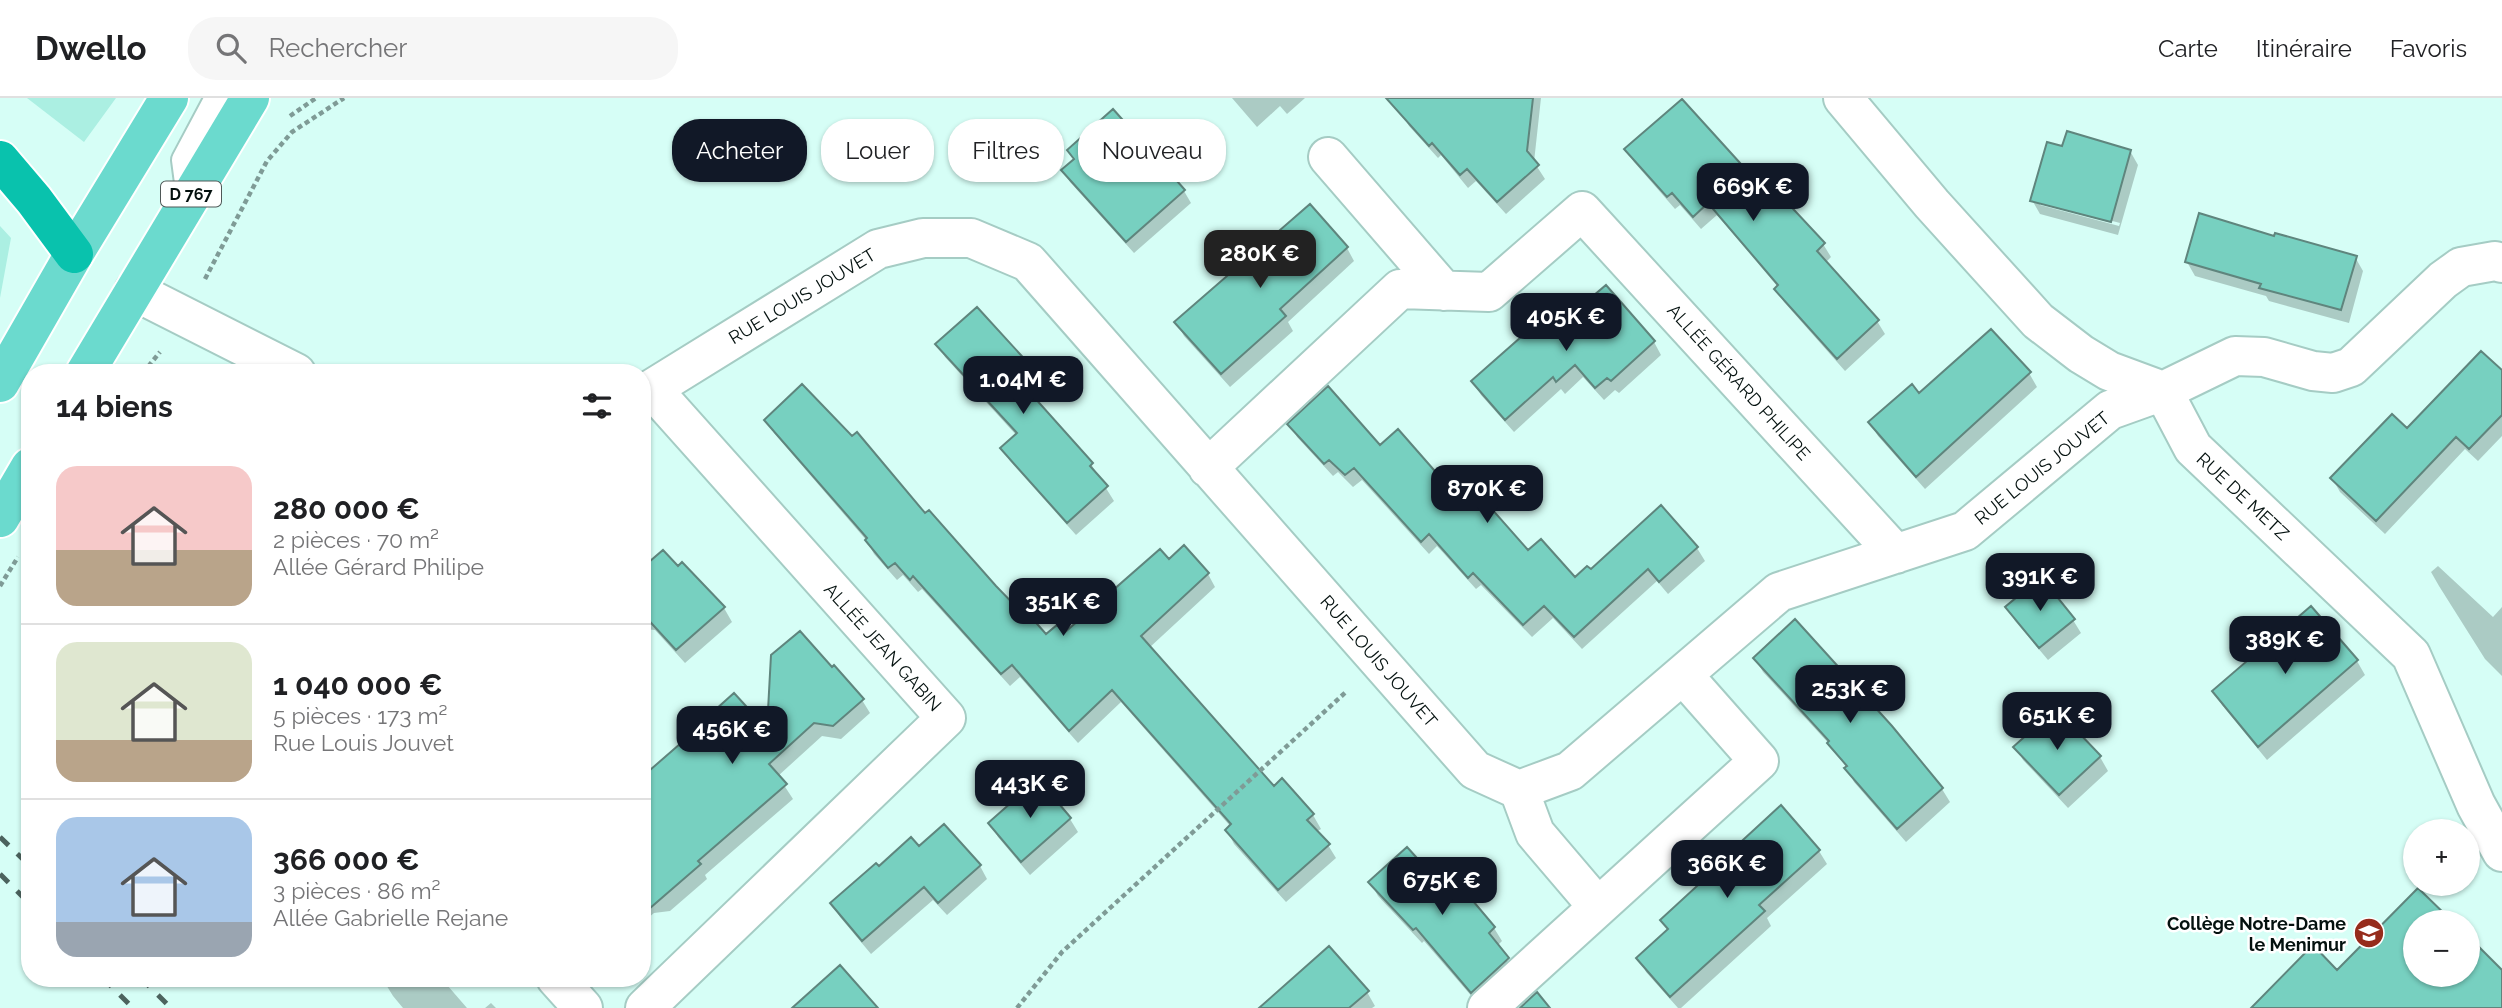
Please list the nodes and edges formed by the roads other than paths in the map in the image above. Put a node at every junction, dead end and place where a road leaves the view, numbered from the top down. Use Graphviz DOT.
graph roads {
  1 [pos="169,98"];
  2 [pos="217,98"];
  3 [pos="250,98"];
  4 [pos="1843,98"];
  5 [pos="1328,157"];
  6 [pos="0,160"];
  7 [pos="189,198"];
  8 [pos="75,254"];
  9 [pos="2502,263"];
  10 [pos="134,291"];
  11 [pos="1444,291"];
  12 [pos="90,364"];
  13 [pos="278,364"];
  14 [pos="0,383"];
  15 [pos="651,390"];
  16 [pos="2163,391"];
  17 [pos="651,396"];
  18 [pos="1208,468"];
  19 [pos="21,482"];
  20 [pos="0,518"];
  21 [pos="1896,554"];
  22 [pos="1683,675"];
  23 [pos="1519,790"];
  24 [pos="2502,852"];
  25 [pos="1598,907"];
  26 [pos="564,987"];
  27 [pos="583,1008"];
  28 [pos="645,1008"];
  29 [pos="1487,1008"];
  1 -- 8 [label="main road"];
  2 -- 7 [label="lane"];
  3 -- 7 [label="main road, D 767"];
  4 -- 16 [label="street"];
  5 -- 11 [label="street"];
  6 -- 8 [label="highway"];
  7 -- 10 [label="main road, D 767"];
  8 -- 14 [label="main road"];
  9 -- 16 [label="street, RUE LOUIS JOUVET"];
  10 -- 12 [label="main road, D 767"];
  10 -- 13 [label="street"];
  11 -- 18 [label="street, ALLÉE GÉRARD PHILIPE"];
  11 -- 21 [label="street, ALLÉE GÉRARD PHILIPE"];
  15 -- 18 [label="street, RUE LOUIS JOUVET"];
  16 -- 21 [label="street, RUE LOUIS JOUVET"];
  16 -- 24 [label="street, RUE DE METZ"];
  17 -- 28 [label="street, ALLÉE JEAN GABIN"];
  18 -- 23 [label="street, RUE LOUIS JOUVET"];
  19 -- 20 [label="main road"];
  21 -- 22 [label="street, RUE LOUIS JOUVET"];
  22 -- 23 [label="street, RUE LOUIS JOUVET"];
  22 -- 25 [label="street"];
  23 -- 25 [label="street"];
  25 -- 29 [label="street"];
  26 -- 27 [label="street"];
}
